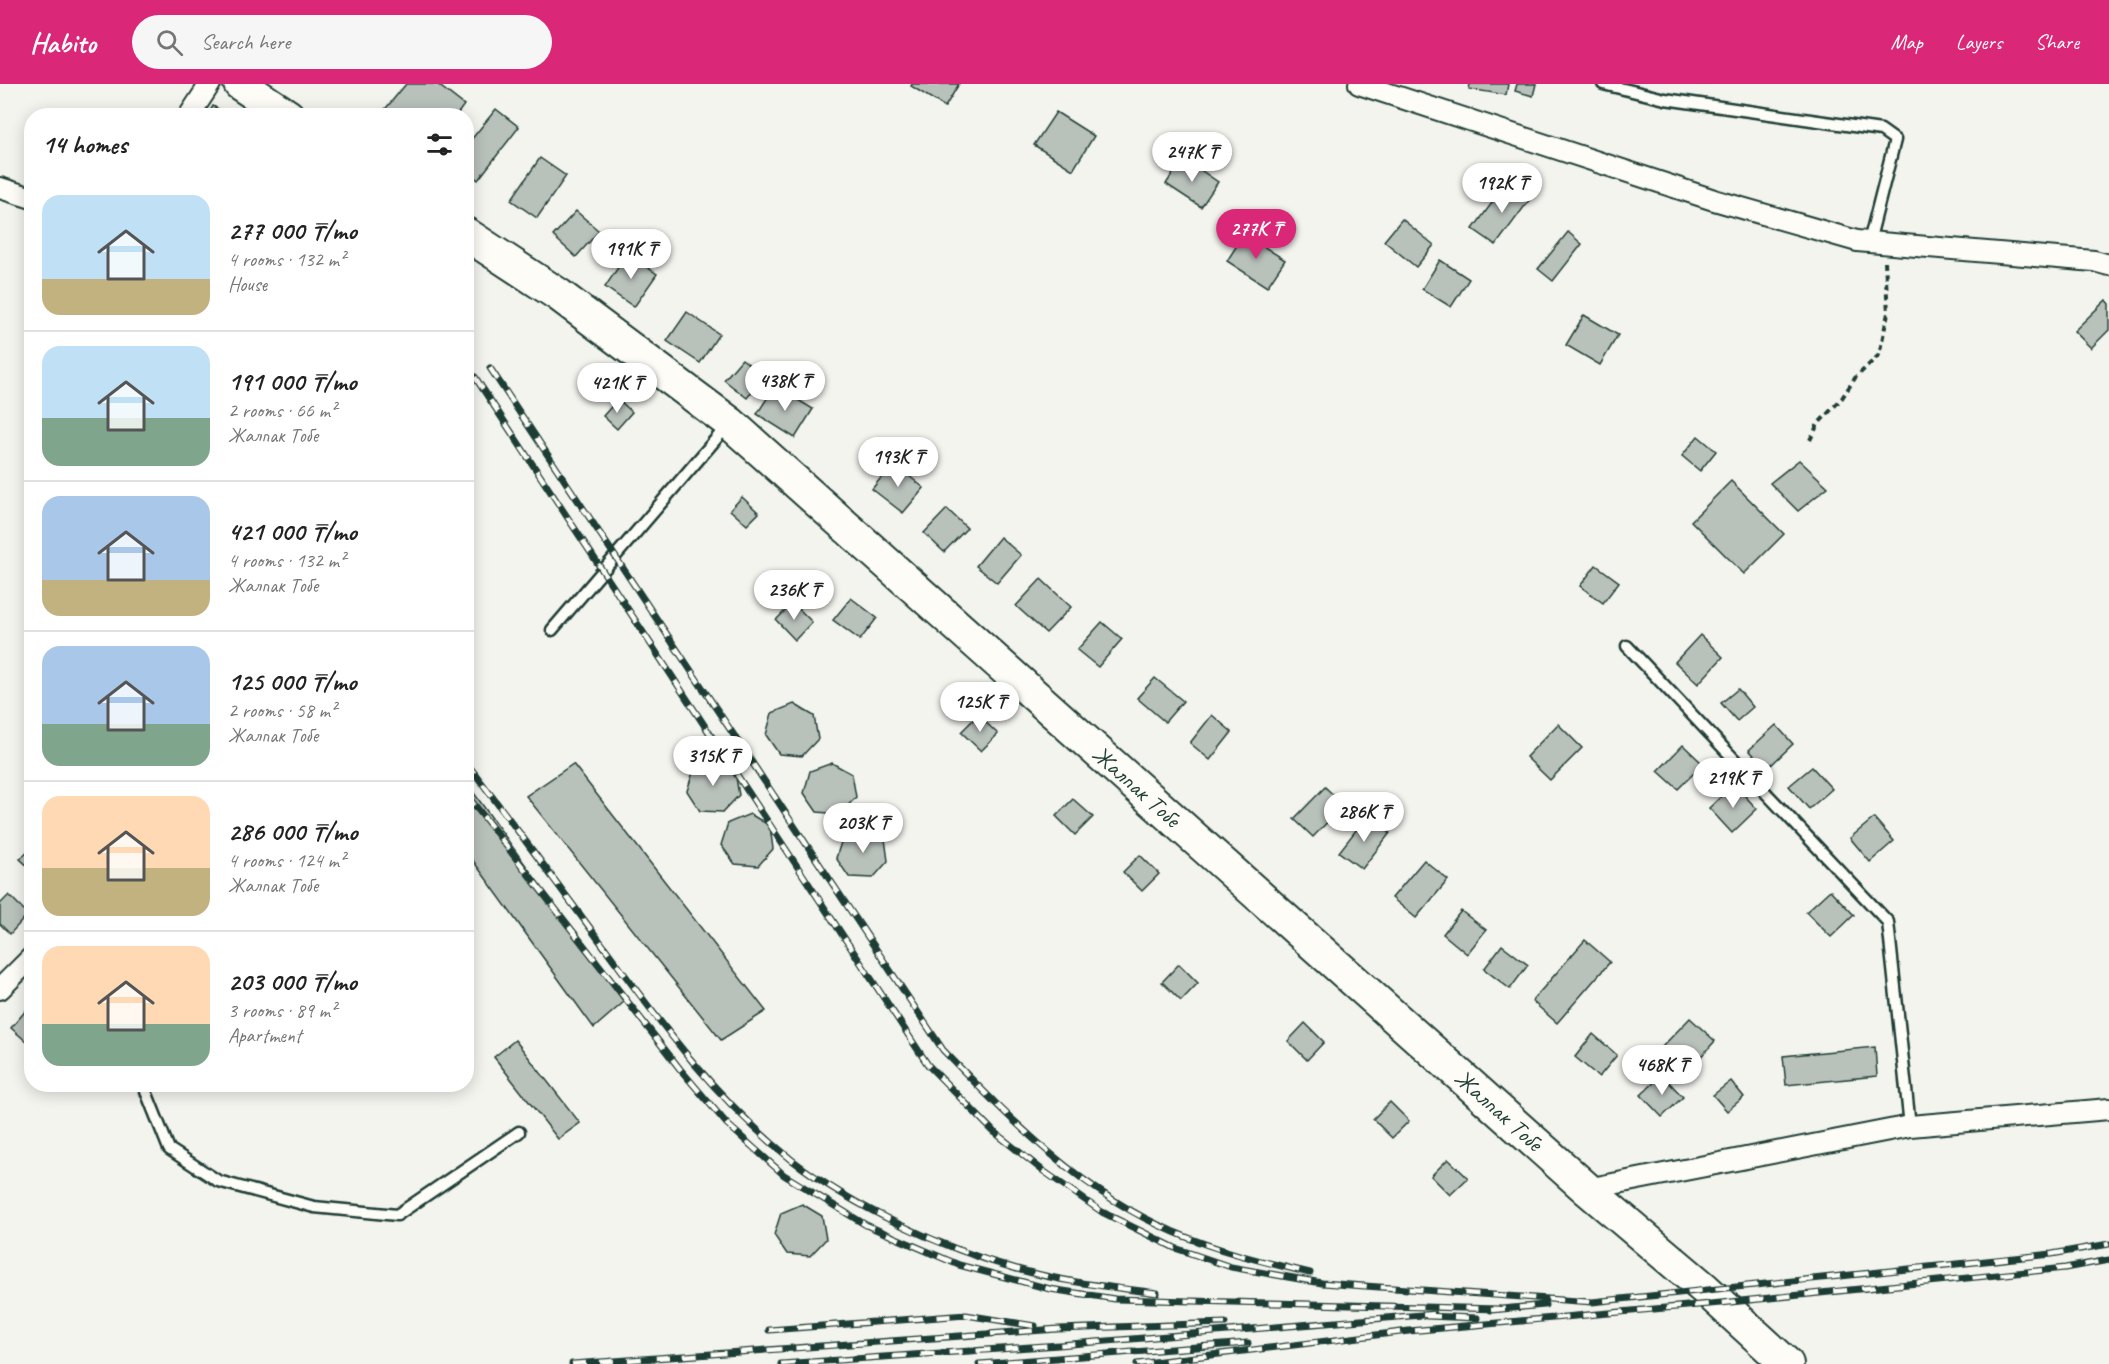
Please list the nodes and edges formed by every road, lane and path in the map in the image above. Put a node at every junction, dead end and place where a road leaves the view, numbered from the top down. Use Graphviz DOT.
graph roads {
  1 [pos="210,84"];
  2 [pos="240,84"];
  3 [pos="1359,84"];
  4 [pos="1603,84"];
  5 [pos="194,108"];
  6 [pos="276,108"];
  7 [pos="0,188"];
  8 [pos="24,196"];
  9 [pos="474,239"];
  10 [pos="1877,242"];
  11 [pos="2109,265"];
  12 [pos="730,423"];
  13 [pos="1810,440"];
  14 [pos="552,630"];
  15 [pos="1627,646"];
  16 [pos="24,968"];
  17 [pos="0,989"];
  18 [pos="146,1092"];
  19 [pos="2109,1109"];
  20 [pos="1910,1126"];
  21 [pos="519,1132"];
  22 [pos="1587,1189"];
  23 [pos="1787,1364"];
  1 -- 5 [label="street"];
  2 -- 6 [label="main road"];
  3 -- 10 [label="street"];
  4 -- 10 [label="lane"];
  7 -- 8 [label="street"];
  9 -- 12 [label="main road, Жалпак Тобе"];
  10 -- 11 [label="street"];
  10 -- 13 [label="path"];
  12 -- 14 [label="lane"];
  12 -- 22 [label="main road, Жалпак Тобе"];
  15 -- 20 [label="lane"];
  16 -- 17 [label="street"];
  18 -- 21 [label="lane"];
  19 -- 20 [label="street"];
  20 -- 22 [label="street"];
  22 -- 23 [label="main road, Жалпак Тобе"];
}
